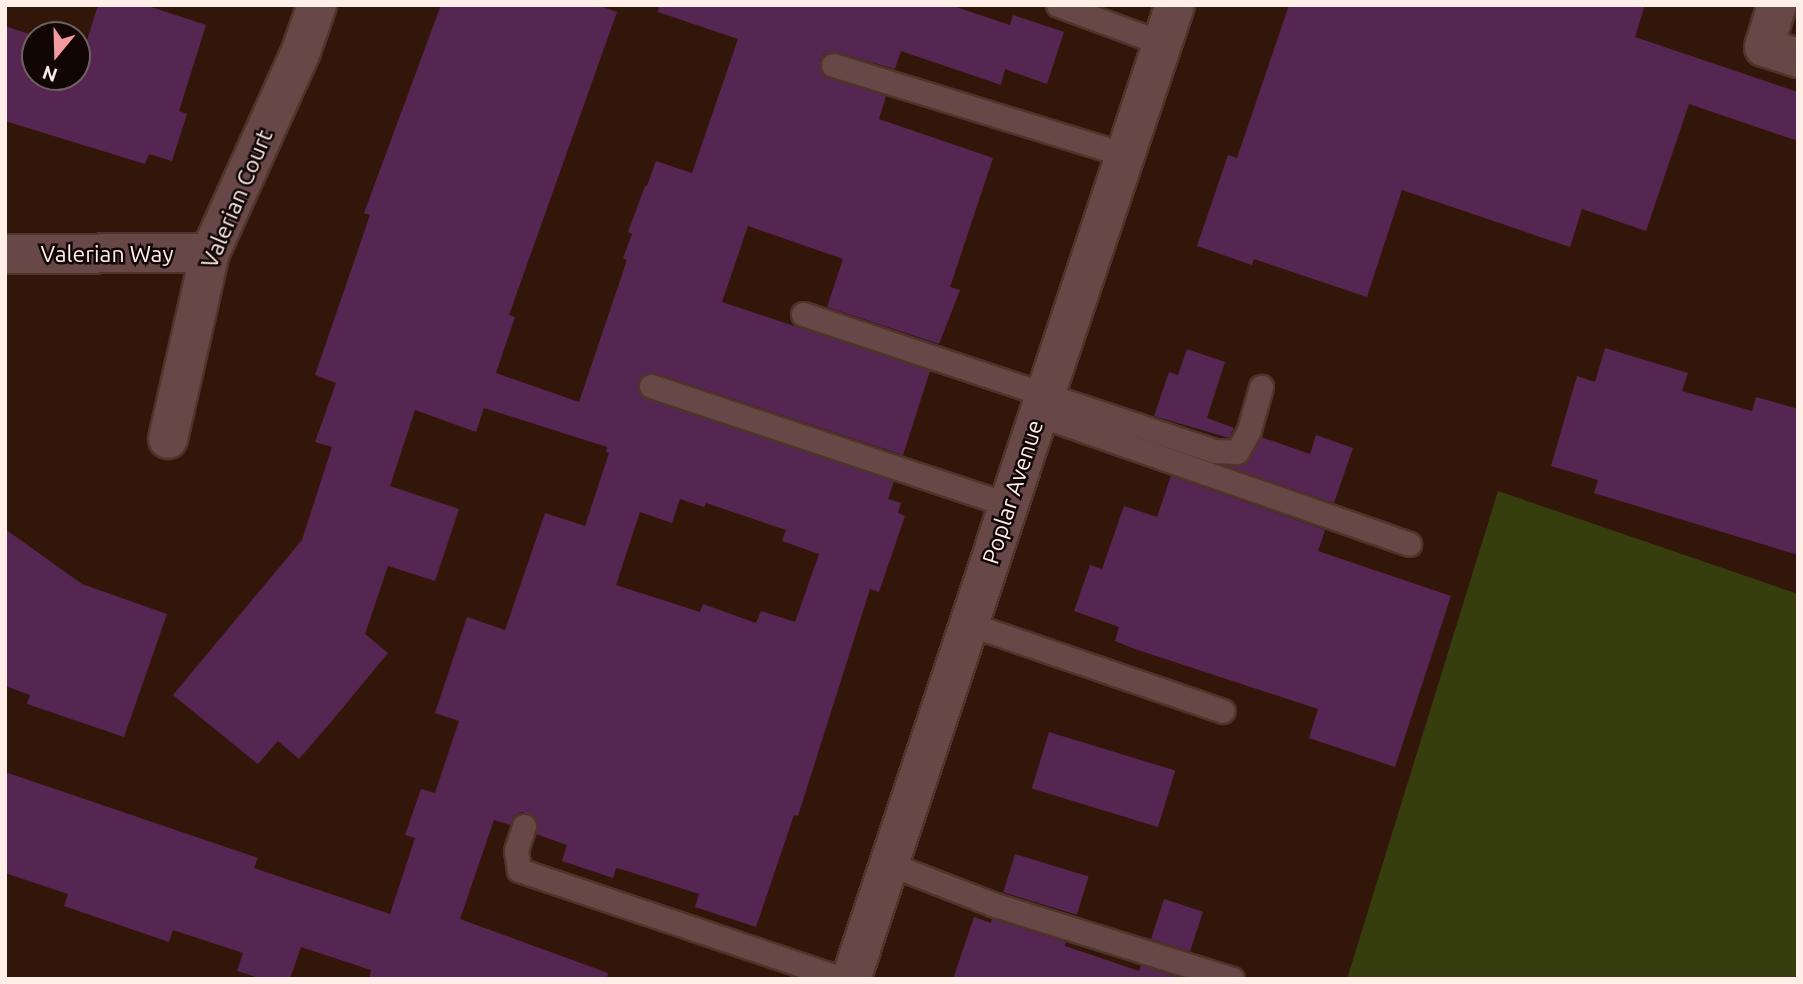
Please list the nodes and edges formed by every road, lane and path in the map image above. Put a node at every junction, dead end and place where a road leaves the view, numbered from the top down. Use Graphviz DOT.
graph roads {
  1 [pos="317,5"];
  2 [pos="1058,5"];
  3 [pos="1175,5"];
  4 [pos="1777,5"];
  5 [pos="1162,43"];
  6 [pos="1798,58"];
  7 [pos="833,65"];
  8 [pos="1125,155"];
  9 [pos="210,253"];
  10 [pos="5,254"];
  11 [pos="803,314"];
  12 [pos="651,386"];
  13 [pos="1261,387"];
  14 [pos="1042,405"];
  15 [pos="168,439"];
  16 [pos="1009,505"];
  17 [pos="1409,544"];
  18 [pos="969,624"];
  19 [pos="1223,711"];
  20 [pos="524,826"];
  21 [pos="889,864"];
  22 [pos="851,978"];
  23 [pos="1232,979"];
  1 -- 9 [label="street, Valerian Court"];
  2 -- 5 [label="lane"];
  3 -- 5 [label="street, Poplar Avenue"];
  4 -- 6 [label="street"];
  5 -- 8 [label="street, Poplar Avenue"];
  7 -- 8 [label="lane"];
  8 -- 14 [label="street, Poplar Avenue"];
  9 -- 10 [label="street, Valerian Way"];
  9 -- 15 [label="street, Valerian Court"];
  11 -- 14 [label="lane"];
  12 -- 16 [label="lane"];
  13 -- 14 [label="lane"];
  14 -- 16 [label="street, Poplar Avenue"];
  14 -- 17 [label="lane"];
  16 -- 18 [label="street, Poplar Avenue"];
  18 -- 19 [label="lane"];
  18 -- 21 [label="street, Poplar Avenue"];
  20 -- 22 [label="lane"];
  21 -- 22 [label="street, Poplar Avenue"];
  21 -- 23 [label="lane"];
}
